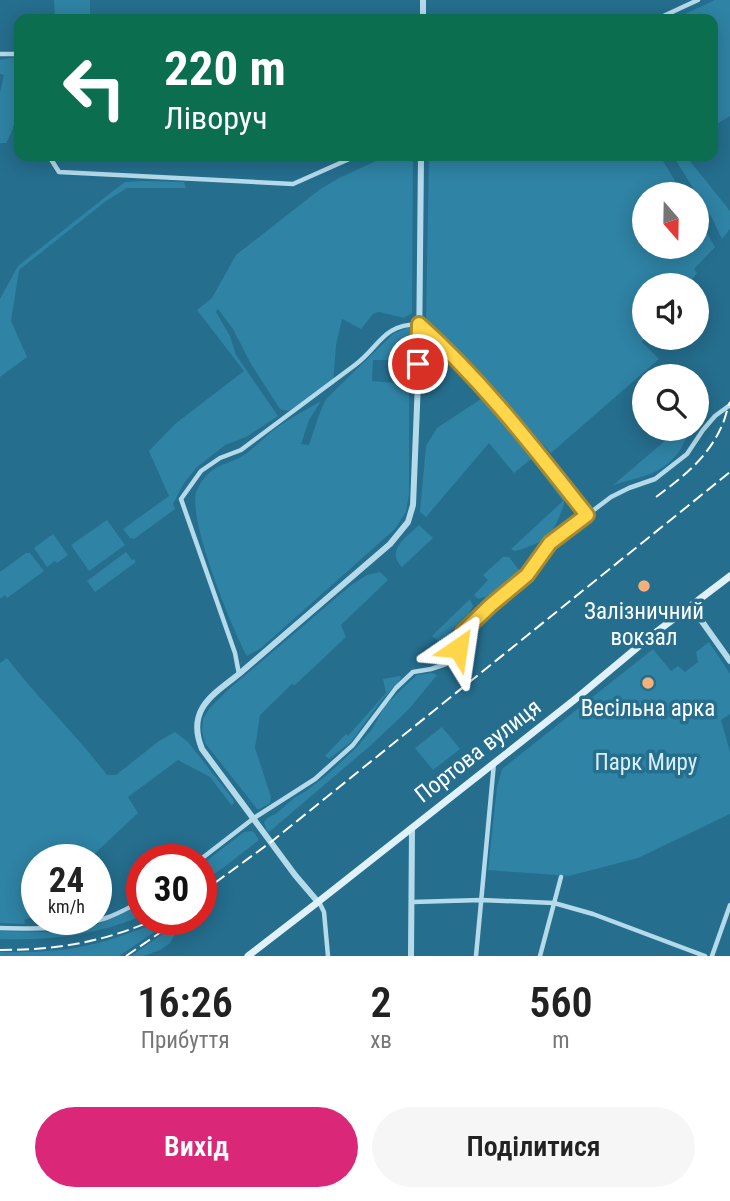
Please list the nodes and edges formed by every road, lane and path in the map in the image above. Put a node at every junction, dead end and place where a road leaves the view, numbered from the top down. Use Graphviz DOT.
graph roads {
  1 [pos="698,0"];
  2 [pos="668,14"];
  3 [pos="52,161"];
  4 [pos="345,161"];
  5 [pos="421,161"];
  6 [pos="419,324"];
  7 [pos="730,405"];
  8 [pos="587,515"];
  9 [pos="730,576"];
  10 [pos="691,606"];
  11 [pos="730,661"];
  12 [pos="239,674"];
  13 [pos="494,762"];
  14 [pos="254,818"];
  15 [pos="412,828"];
  16 [pos="217,846"];
  17 [pos="561,877"];
  18 [pos="481,900"];
  19 [pos="318,902"];
  20 [pos="412,902"];
  21 [pos="554,903"];
  22 [pos="730,905"];
  23 [pos="126,909"];
  24 [pos="0,928"];
  25 [pos="248,956"];
  26 [pos="328,956"];
  27 [pos="411,956"];
  28 [pos="476,956"];
  29 [pos="540,956"];
  30 [pos="705,956"];
  31 [pos="712,956"];
  1 -- 2 [label="street"];
  3 -- 4 [label="street"];
  5 -- 6 [label="street"];
  6 -- 8 [label="street"];
  6 -- 12 [label="street"];
  6 -- 12 [label="street"];
  7 -- 8 [label="street"];
  8 -- 14 [label="street"];
  9 -- 10 [label="main road, Портова вулиця"];
  10 -- 11 [label="street"];
  10 -- 13 [label="main road, Портова вулиця"];
  12 -- 14 [label="street"];
  13 -- 15 [label="main road, Портова вулиця"];
  13 -- 18 [label="street"];
  14 -- 16 [label="street"];
  14 -- 19 [label="street"];
  15 -- 19 [label="main road, Портова вулиця"];
  15 -- 20 [label="street"];
  17 -- 21 [label="street"];
  18 -- 20 [label="street"];
  18 -- 21 [label="street"];
  18 -- 28 [label="street"];
  19 -- 25 [label="main road, Портова вулиця"];
  19 -- 26 [label="street"];
  20 -- 27 [label="street"];
  21 -- 29 [label="street"];
  21 -- 30 [label="street"];
  22 -- 31 [label="street"];
  23 -- 24 [label="street"];
}
